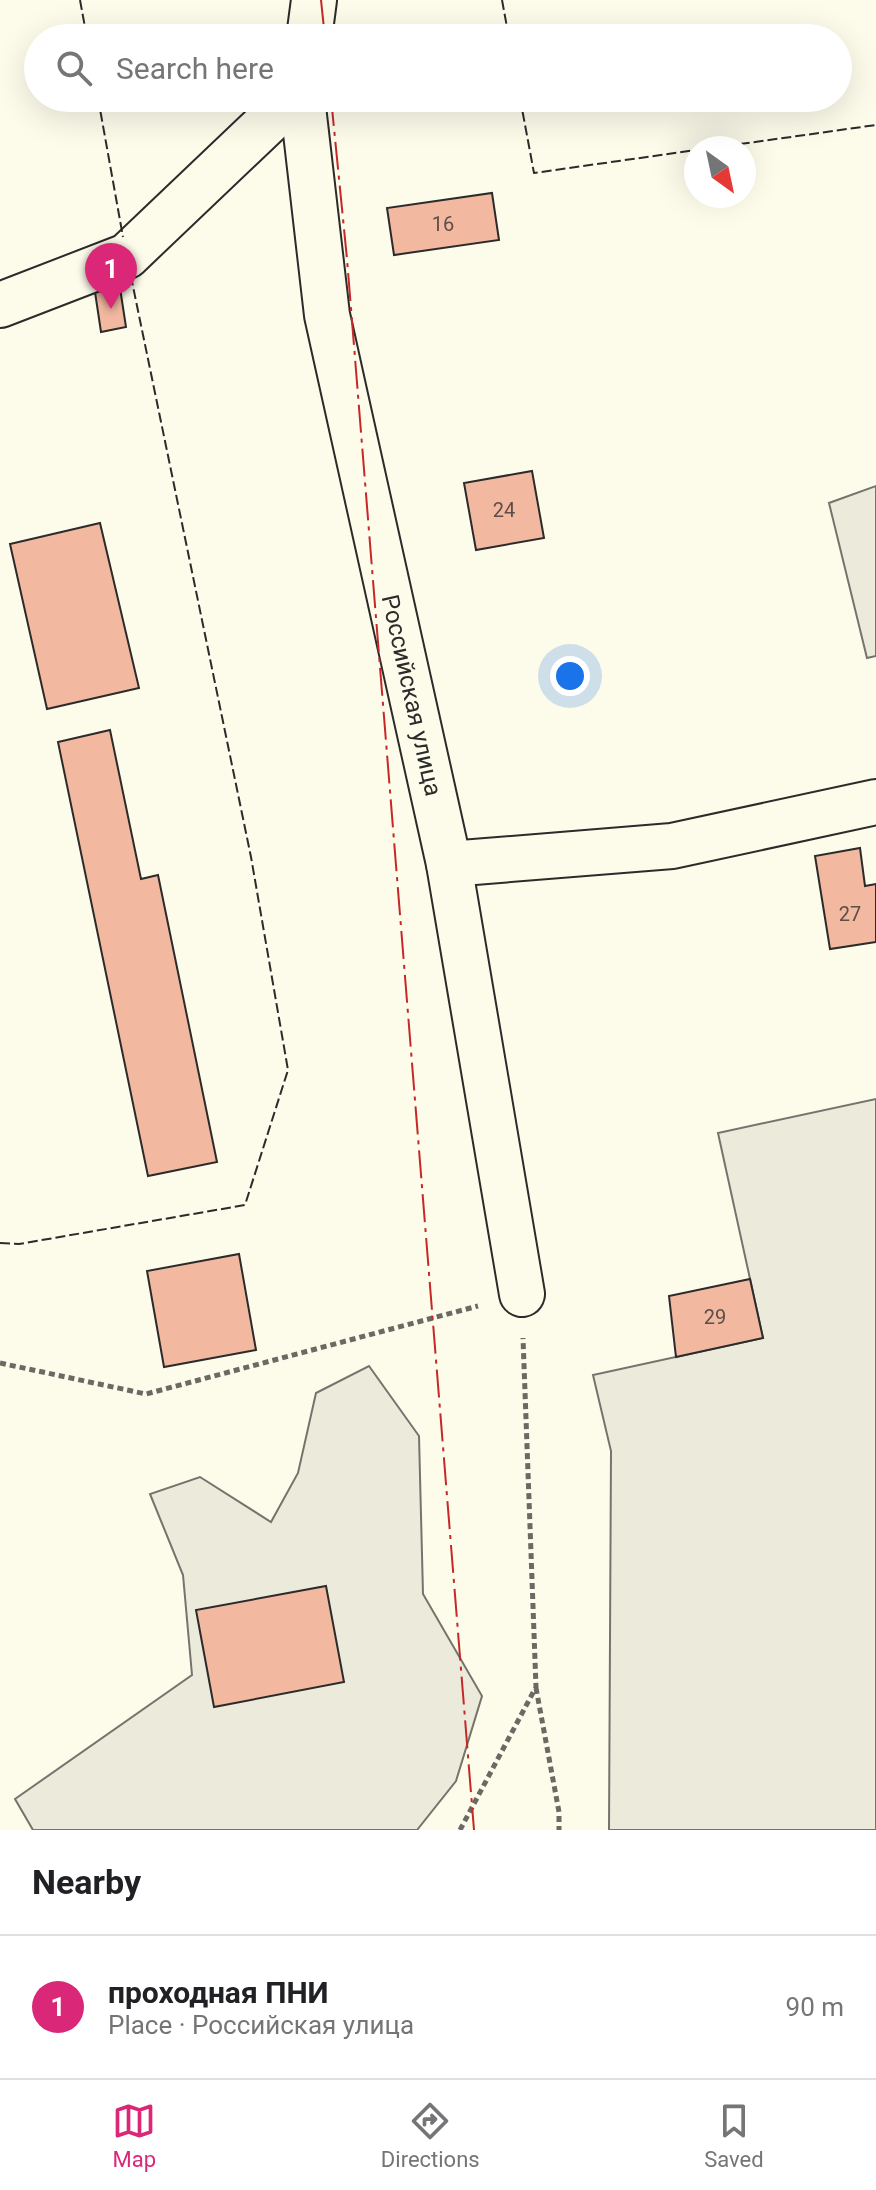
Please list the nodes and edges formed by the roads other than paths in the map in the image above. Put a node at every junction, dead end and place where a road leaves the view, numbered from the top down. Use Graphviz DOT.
graph roads {
  1 [pos="314,0"];
  2 [pos="311,24"];
  3 [pos="278,112"];
  4 [pos="304,112"];
  5 [pos="0,305"];
  6 [pos="876,802"];
  7 [pos="449,864"];
  8 [pos="522,1294"];
  1 -- 2 [label="street"];
  3 -- 5 [label="street"];
  4 -- 7 [label="street, Российская улица"];
  6 -- 7 [label="street"];
  7 -- 8 [label="street, Российская улица"];
}
